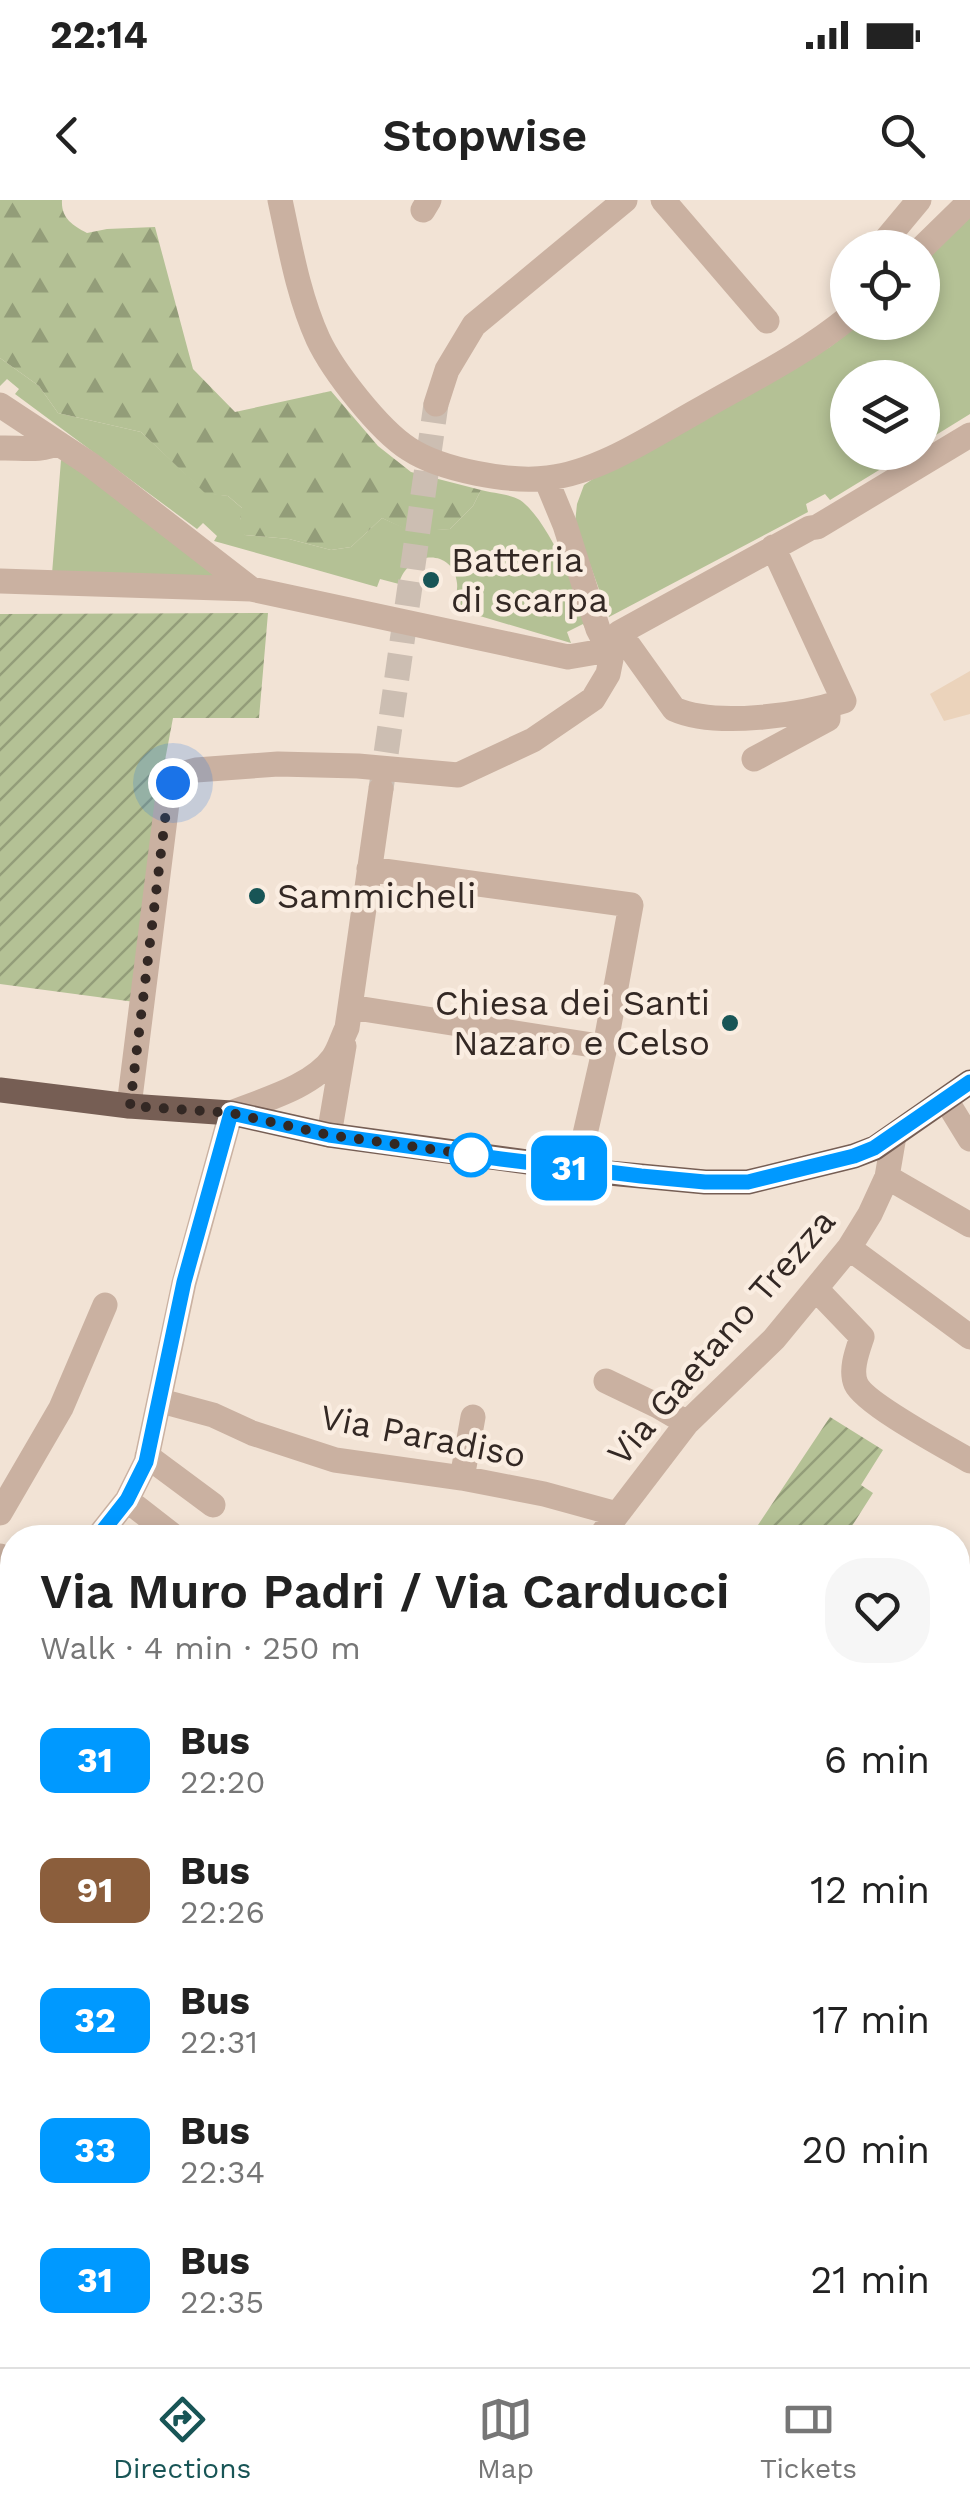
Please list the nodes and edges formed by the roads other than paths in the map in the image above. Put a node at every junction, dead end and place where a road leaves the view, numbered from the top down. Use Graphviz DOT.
graph roads {
  1 [pos="280,200"];
  2 [pos="625,200"];
  3 [pos="663,200"];
  4 [pos="919,200"];
  5 [pos="970,201"];
  6 [pos="893,230"];
  7 [pos="940,230"];
  8 [pos="766,322"];
  9 [pos="830,331"];
  10 [pos="0,404"];
  11 [pos="436,404"];
  12 [pos="0,424"];
  13 [pos="31,424"];
  14 [pos="970,435"];
  15 [pos="57,443"];
  16 [pos="0,448"];
  17 [pos="546,479"];
  18 [pos="774,547"];
  19 [pos="0,581"];
  20 [pos="251,589"];
  21 [pos="608,650"];
  22 [pos="828,706"];
  23 [pos="754,759"];
  24 [pos="381,789"];
  25 [pos="368,869"];
  26 [pos="349,1018"];
  27 [pos="605,1047"];
  28 [pos="970,1082"];
  29 [pos="0,1090"];
  30 [pos="946,1100"];
  31 [pos="130,1106"];
  32 [pos="231,1113"];
  33 [pos="900,1131"];
  34 [pos="329,1135"];
  35 [pos="970,1139"];
  36 [pos="578,1169"];
  37 [pos="886,1177"];
  38 [pos="970,1225"];
  39 [pos="850,1248"];
  40 [pos="816,1289"];
  41 [pos="104,1305"];
  42 [pos="970,1337"];
  43 [pos="606,1381"];
  44 [pos="160,1401"];
  45 [pos="473,1417"];
  46 [pos="686,1423"];
  47 [pos="147,1456"];
  48 [pos="970,1461"];
  49 [pos="462,1478"];
  50 [pos="127,1500"];
  51 [pos="213,1504"];
  52 [pos="0,1513"];
  53 [pos="617,1514"];
  54 [pos="107,1525"];
  55 [pos="159,1525"];
  56 [pos="609,1525"];
  1 -- 17 [label="street"];
  2 -- 11 [label="street"];
  3 -- 8 [label="street"];
  4 -- 6 [label="street"];
  5 -- 7 [label="street"];
  9 -- 17 [label="street"];
  10 -- 13 [label="street"];
  12 -- 13 [label="street"];
  13 -- 15 [label="street"];
  14 -- 18 [label="street"];
  15 -- 16 [label="street"];
  15 -- 20 [label="street"];
  17 -- 21 [label="street"];
  18 -- 21 [label="street"];
  18 -- 22 [label="street"];
  19 -- 20 [label="street"];
  20 -- 21 [label="street"];
  21 -- 22 [label="street"];
  21 -- 31 [label="street"];
  22 -- 23 [label="street"];
  24 -- 25 [label="street"];
  25 -- 26 [label="street"];
  25 -- 27 [label="street"];
  26 -- 27 [label="street"];
  26 -- 32 [label="street"];
  26 -- 34 [label="street"];
  27 -- 36 [label="street"];
  28 -- 30 [label="main road"];
  29 -- 31 [label="main road"];
  30 -- 33 [label="main road"];
  30 -- 35 [label="street"];
  31 -- 32 [label="main road"];
  32 -- 34 [label="main road"];
  32 -- 44 [label="street"];
  33 -- 36 [label="main road"];
  33 -- 37 [label="street, Via Gaetano Trezza"];
  34 -- 36 [label="main road"];
  37 -- 38 [label="street"];
  37 -- 39 [label="street, Via Gaetano Trezza"];
  39 -- 40 [label="street, Via Gaetano Trezza"];
  39 -- 42 [label="street"];
  40 -- 46 [label="street, Via Gaetano Trezza"];
  40 -- 48 [label="street"];
  41 -- 52 [label="street"];
  43 -- 46 [label="street"];
  44 -- 47 [label="street"];
  44 -- 49 [label="street, Via Paradiso"];
  45 -- 49 [label="street"];
  46 -- 53 [label="street, Via Gaetano Trezza"];
  47 -- 50 [label="street"];
  47 -- 51 [label="street"];
  49 -- 53 [label="street, Via Paradiso"];
  50 -- 54 [label="street"];
  50 -- 55 [label="street"];
  53 -- 56 [label="street, Via Gaetano Trezza"];
}
